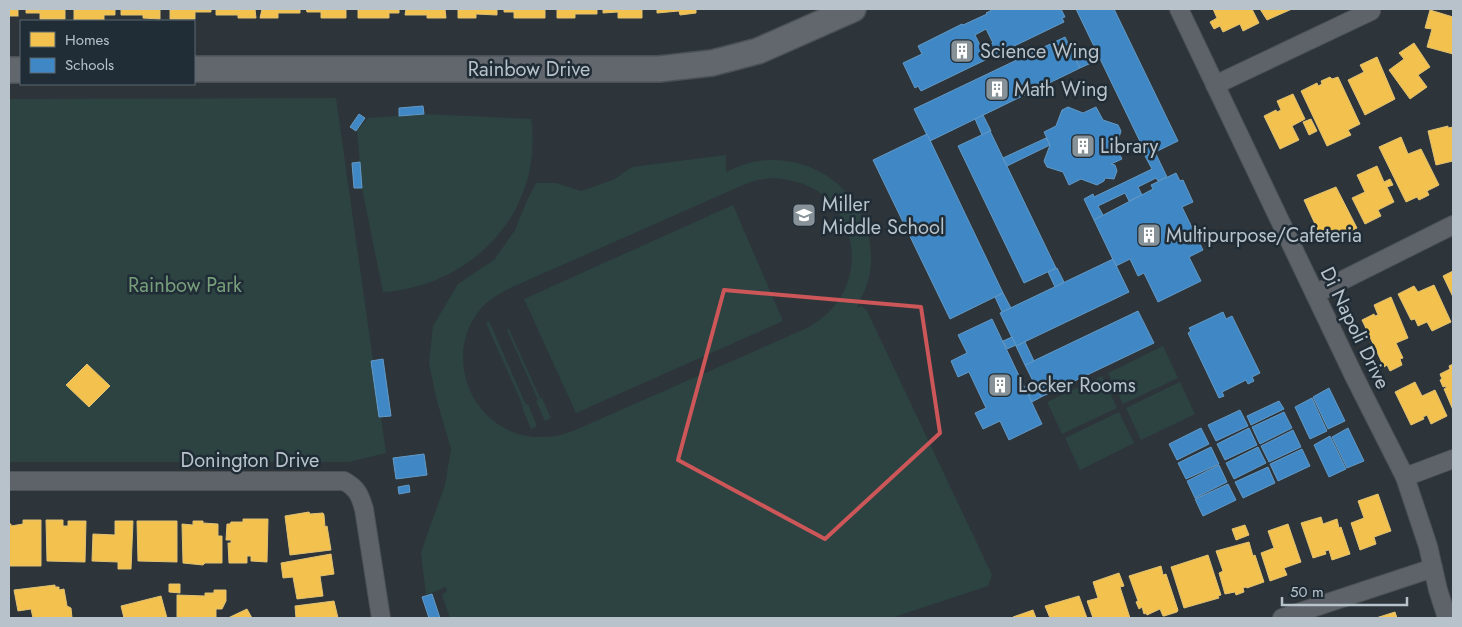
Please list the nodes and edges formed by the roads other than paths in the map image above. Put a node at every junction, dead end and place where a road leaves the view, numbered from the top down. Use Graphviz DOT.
graph roads {
  1 [pos="1178,9"];
  2 [pos="845,11"];
  3 [pos="1371,11"];
  4 [pos="195,69"];
  5 [pos="1215,85"];
  6 [pos="1453,225"];
  7 [pos="1315,294"];
  8 [pos="1453,458"];
  9 [pos="1405,477"];
  10 [pos="9,481"];
  11 [pos="1433,568"];
  12 [pos="381,618"];
  13 [pos="1282,618"];
  14 [pos="1447,618"];
  1 -- 5 [label="street, Di Napoli Drive"];
  2 -- 4 [label="street, Rainbow Drive"];
  3 -- 5 [label="street"];
  5 -- 7 [label="street, Di Napoli Drive"];
  6 -- 7 [label="street"];
  7 -- 9 [label="street, Di Napoli Drive"];
  8 -- 9 [label="street"];
  9 -- 11 [label="street, Di Napoli Drive"];
  10 -- 12 [label="street, Donington Drive"];
  11 -- 13 [label="street"];
  11 -- 14 [label="street, Di Napoli Drive"];
}
